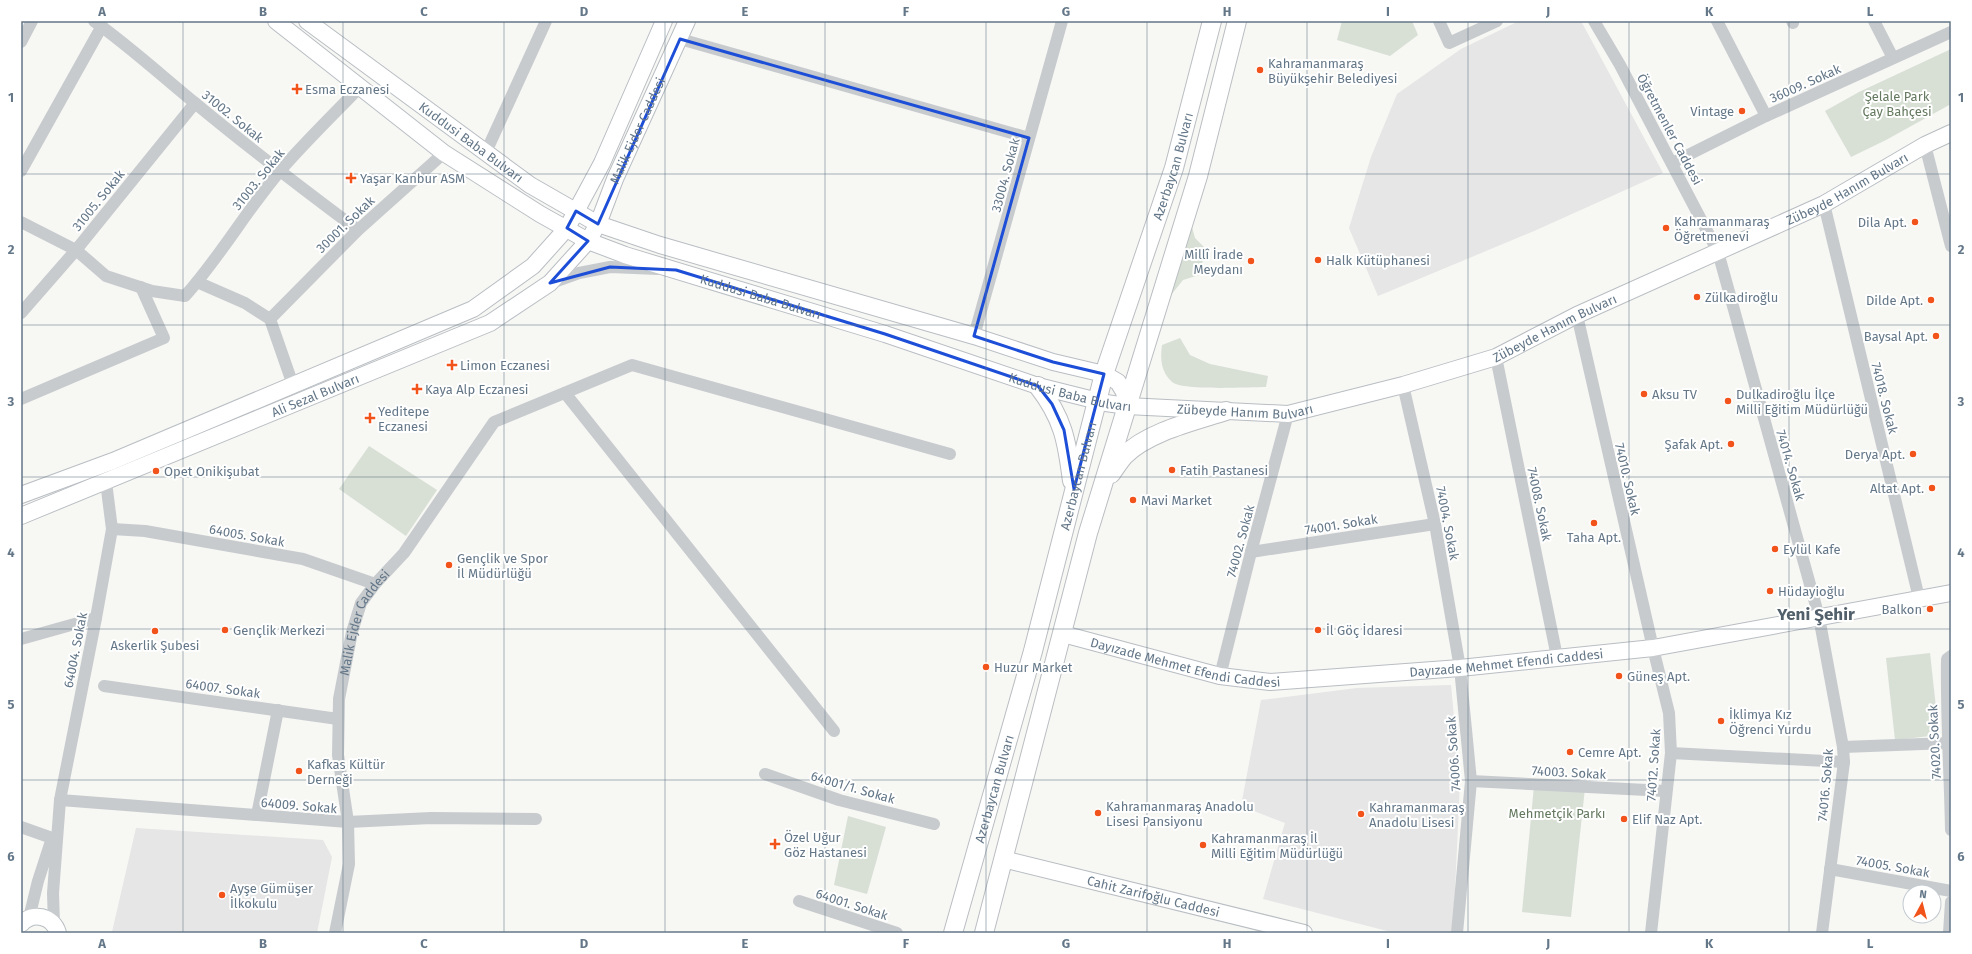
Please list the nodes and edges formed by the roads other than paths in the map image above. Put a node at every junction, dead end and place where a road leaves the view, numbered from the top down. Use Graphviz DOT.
graph roads {
  1 [pos="32,21"];
  2 [pos="276,21"];
  3 [pos="308,21"];
  4 [pos="546,21"];
  5 [pos="664,21"];
  6 [pos="688,21"];
  7 [pos="1062,21"];
  8 [pos="1212,21"];
  9 [pos="1237,21"];
  10 [pos="1439,21"];
  11 [pos="1497,21"];
  12 [pos="1594,21"];
  13 [pos="1717,21"];
  14 [pos="1874,21"];
  15 [pos="98,24"];
  16 [pos="1951,32"];
  17 [pos="680,39"];
  18 [pos="21,42"];
  19 [pos="1893,58"];
  20 [pos="360,87"];
  21 [pos="195,103"];
  22 [pos="1766,116"];
  23 [pos="1951,133"];
  24 [pos="1030,138"];
  25 [pos="1925,145"];
  26 [pos="444,152"];
  27 [pos="486,152"];
  28 [pos="1672,163"];
  29 [pos="21,171"];
  30 [pos="280,171"];
  31 [pos="1824,204"];
  32 [pos="576,211"];
  33 [pos="21,222"];
  34 [pos="598,224"];
  35 [pos="567,228"];
  36 [pos="358,230"];
  37 [pos="588,241"];
  38 [pos="1951,246"];
  39 [pos="76,250"];
  40 [pos="1718,252"];
  41 [pos="676,270"];
  42 [pos="197,282"];
  43 [pos="550,283"];
  44 [pos="141,288"];
  45 [pos="21,313"];
  46 [pos="1577,315"];
  47 [pos="270,319"];
  48 [pos="974,336"];
  49 [pos="1496,357"];
  50 [pos="1104,374"];
  51 [pos="293,385"];
  52 [pos="1402,385"];
  53 [pos="1038,386"];
  54 [pos="565,393"];
  55 [pos="21,399"];
  56 [pos="1097,400"];
  57 [pos="1127,406"];
  58 [pos="1226,411"];
  59 [pos="1288,414"];
  60 [pos="950,454"];
  61 [pos="106,482"];
  62 [pos="1104,482"];
  63 [pos="1074,489"];
  64 [pos="22,493"];
  65 [pos="21,516"];
  66 [pos="1435,524"];
  67 [pos="112,529"];
  68 [pos="1251,552"];
  69 [pos="375,584"];
  70 [pos="1951,593"];
  71 [pos="1919,598"];
  72 [pos="1819,617"];
  73 [pos="96,618"];
  74 [pos="1062,634"];
  75 [pos="21,639"];
  76 [pos="1652,648"];
  77 [pos="1951,656"];
  78 [pos="1557,657"];
  79 [pos="1460,668"];
  80 [pos="1220,676"];
  81 [pos="104,686"];
  82 [pos="278,710"];
  83 [pos="338,719"];
  84 [pos="834,731"];
  85 [pos="1949,743"];
  86 [pos="1843,748"];
  87 [pos="1671,753"];
  88 [pos="1844,762"];
  89 [pos="765,774"];
  90 [pos="1471,781"];
  91 [pos="1666,791"];
  92 [pos="60,800"];
  93 [pos="257,815"];
  94 [pos="536,819"];
  95 [pos="348,822"];
  96 [pos="57,824"];
  97 [pos="934,824"];
  98 [pos="21,827"];
  99 [pos="1951,830"];
  100 [pos="52,838"];
  101 [pos="1003,859"];
  102 [pos="1830,869"];
  103 [pos="1951,891"];
  104 [pos="799,901"];
  105 [pos="1951,902"];
  106 [pos="24,920"];
  107 [pos="59,929"];
  108 [pos="335,933"];
  109 [pos="897,933"];
  110 [pos="953,933"];
  111 [pos="984,933"];
  112 [pos="1304,933"];
  113 [pos="1457,933"];
  114 [pos="1651,933"];
  115 [pos="1822,933"];
  116 [pos="1949,933"];
  1 -- 18 [label="street"];
  2 -- 20 [label="main road, Kuddusi Baba Bulvarı"];
  3 -- 27 [label="main road, Kuddusi Baba Bulvarı"];
  4 -- 27 [label="street"];
  5 -- 32 [label="main road, Malik Ejder Caddesi"];
  6 -- 17 [label="main road, Malik Ejder Caddesi"];
  7 -- 24 [label="street, 33004. Sokak"];
  8 -- 50 [label="main road, Azerbaycan Bulvarı"];
  9 -- 57 [label="main road, Azerbaycan Bulvarı"];
  10 -- 11 [label="street"];
  12 -- 28 [label="street, Öğretmenler Caddesi"];
  13 -- 22 [label="street"];
  14 -- 19 [label="street"];
  15 -- 21 [label="street, 31002. Sokak"];
  15 -- 29 [label="street"];
  16 -- 19 [label="street, 36009. Sokak"];
  17 -- 24 [label="street"];
  17 -- 34 [label="main road, Malik Ejder Caddesi"];
  19 -- 22 [label="street, 36009. Sokak"];
  20 -- 26 [label="main road, Kuddusi Baba Bulvarı"];
  20 -- 30 [label="street, 31003. Sokak"];
  21 -- 30 [label="street, 31002. Sokak"];
  21 -- 39 [label="street, 31005. Sokak"];
  22 -- 28 [label="street, 36009. Sokak"];
  23 -- 25 [label="main road, Zübeyde Hanım Bulvarı"];
  24 -- 48 [label="street, 33004. Sokak"];
  25 -- 31 [label="main road, Zübeyde Hanım Bulvarı"];
  25 -- 38 [label="street"];
  26 -- 35 [label="main road, Kuddusi Baba Bulvarı"];
  26 -- 36 [label="street, 30001. Sokak"];
  27 -- 32 [label="main road, Kuddusi Baba Bulvarı"];
  28 -- 40 [label="street, Öğretmenler Caddesi"];
  30 -- 36 [label="street, 31002. Sokak"];
  30 -- 42 [label="street, 31003. Sokak"];
  31 -- 40 [label="main road, Zübeyde Hanım Bulvarı"];
  31 -- 71 [label="street, 74018. Sokak"];
  32 -- 34 [label="main road, Kuddusi Baba Bulvarı"];
  32 -- 35 [label="main road, Malik Ejder Caddesi"];
  33 -- 39 [label="street"];
  34 -- 37 [label="main road, Malik Ejder Caddesi"];
  34 -- 48 [label="main road, Kuddusi Baba Bulvarı"];
  35 -- 37 [label="main road, Kuddusi Baba Bulvarı"];
  35 -- 51 [label="main road, Ali Sezal Bulvarı"];
  36 -- 47 [label="street, 30001. Sokak"];
  37 -- 41 [label="main road, Kuddusi Baba Bulvarı"];
  37 -- 43 [label="main road, Ali Sezal Bulvarı"];
  39 -- 44 [label="street"];
  39 -- 45 [label="street, 31005. Sokak"];
  40 -- 46 [label="main road, Zübeyde Hanım Bulvarı"];
  40 -- 72 [label="street, 74014. Sokak"];
  41 -- 43 [label="street"];
  41 -- 53 [label="main road, Kuddusi Baba Bulvarı"];
  42 -- 44 [label="street, 31003. Sokak"];
  42 -- 47 [label="street"];
  43 -- 61 [label="main road, Ali Sezal Bulvarı"];
  44 -- 55 [label="street"];
  46 -- 49 [label="main road, Zübeyde Hanım Bulvarı"];
  46 -- 76 [label="street, 74010. Sokak"];
  47 -- 51 [label="street"];
  48 -- 50 [label="main road, Kuddusi Baba Bulvarı"];
  49 -- 52 [label="main road, Zübeyde Hanım Bulvarı"];
  49 -- 78 [label="street, 74008. Sokak"];
  50 -- 56 [label="main road, Azerbaycan Bulvarı"];
  50 -- 57 [label="main road, Kuddusi Baba Bulvarı"];
  51 -- 64 [label="main road, Ali Sezal Bulvarı"];
  52 -- 59 [label="main road, Zübeyde Hanım Bulvarı"];
  52 -- 66 [label="street, 74004. Sokak"];
  53 -- 56 [label="main road, Kuddusi Baba Bulvarı"];
  53 -- 63 [label="main road"];
  54 -- 60 [label="street, Malik Ejder Caddesi"];
  54 -- 69 [label="street, Malik Ejder Caddesi"];
  54 -- 84 [label="street"];
  56 -- 57 [label="main road, Kuddusi Baba Bulvarı"];
  56 -- 63 [label="main road, Azerbaycan Bulvarı"];
  57 -- 58 [label="main road, Zübeyde Hanım Bulvarı"];
  57 -- 62 [label="main road, Azerbaycan Bulvarı"];
  58 -- 59 [label="main road, Zübeyde Hanım Bulvarı"];
  58 -- 62 [label="main road"];
  59 -- 68 [label="street, 74002. Sokak"];
  61 -- 65 [label="main road, Ali Sezal Bulvarı"];
  61 -- 67 [label="street, 64004. Sokak"];
  62 -- 74 [label="main road, Azerbaycan Bulvarı"];
  63 -- 110 [label="main road, Azerbaycan Bulvarı"];
  66 -- 68 [label="street, 74001. Sokak"];
  66 -- 79 [label="street, 74004. Sokak"];
  67 -- 69 [label="street, 64005. Sokak"];
  67 -- 73 [label="street, 64004. Sokak"];
  68 -- 80 [label="street, 74002. Sokak"];
  69 -- 83 [label="street, Malik Ejder Caddesi"];
  70 -- 71 [label="main road, Dayızade Mehmet Efendi Caddesi"];
  71 -- 72 [label="main road, Dayızade Mehmet Efendi Caddesi"];
  72 -- 76 [label="main road, Dayızade Mehmet Efendi Caddesi"];
  72 -- 86 [label="street, 74016. Sokak"];
  73 -- 75 [label="street"];
  73 -- 92 [label="street, 64004. Sokak"];
  74 -- 80 [label="main road, Dayızade Mehmet Efendi Caddesi"];
  74 -- 101 [label="main road, Azerbaycan Bulvarı"];
  76 -- 78 [label="main road, Dayızade Mehmet Efendi Caddesi"];
  76 -- 87 [label="street, 74012. Sokak"];
  77 -- 85 [label="street, 74020. Sokak"];
  78 -- 79 [label="main road, Dayızade Mehmet Efendi Caddesi"];
  79 -- 80 [label="main road, Dayızade Mehmet Efendi Caddesi"];
  79 -- 90 [label="street, 74006. Sokak"];
  81 -- 82 [label="street, 64007. Sokak"];
  82 -- 83 [label="street, 64007. Sokak"];
  82 -- 93 [label="street"];
  83 -- 95 [label="street, Malik Ejder Caddesi"];
  85 -- 86 [label="street"];
  85 -- 99 [label="street, 74020. Sokak"];
  86 -- 88 [label="street, 74016. Sokak"];
  87 -- 88 [label="street"];
  87 -- 91 [label="street, 74012. Sokak"];
  88 -- 102 [label="street, 74016. Sokak"];
  89 -- 97 [label="street, 64001/1. Sokak"];
  90 -- 91 [label="street, 74003. Sokak"];
  90 -- 113 [label="street, 74006. Sokak"];
  91 -- 114 [label="street, 74012. Sokak"];
  92 -- 93 [label="street, 64009. Sokak"];
  92 -- 96 [label="street, 64004. Sokak"];
  93 -- 95 [label="street, 64009. Sokak"];
  94 -- 95 [label="street, 64009. Sokak"];
  95 -- 108 [label="street, Malik Ejder Caddesi"];
  96 -- 100 [label="street, 64004. Sokak"];
  96 -- 107 [label="street, 64004. Sokak"];
  98 -- 100 [label="street"];
  100 -- 106 [label="street, 64004. Sokak"];
  101 -- 111 [label="main road, Azerbaycan Bulvarı"];
  101 -- 112 [label="main road, Cahit Zarifoğlu Caddesi"];
  102 -- 103 [label="street, 74005. Sokak"];
  102 -- 115 [label="street, 74016. Sokak"];
  104 -- 109 [label="street, 64001. Sokak"];
  105 -- 116 [label="street"];
  106 -- 107 [label="main road"];
}
